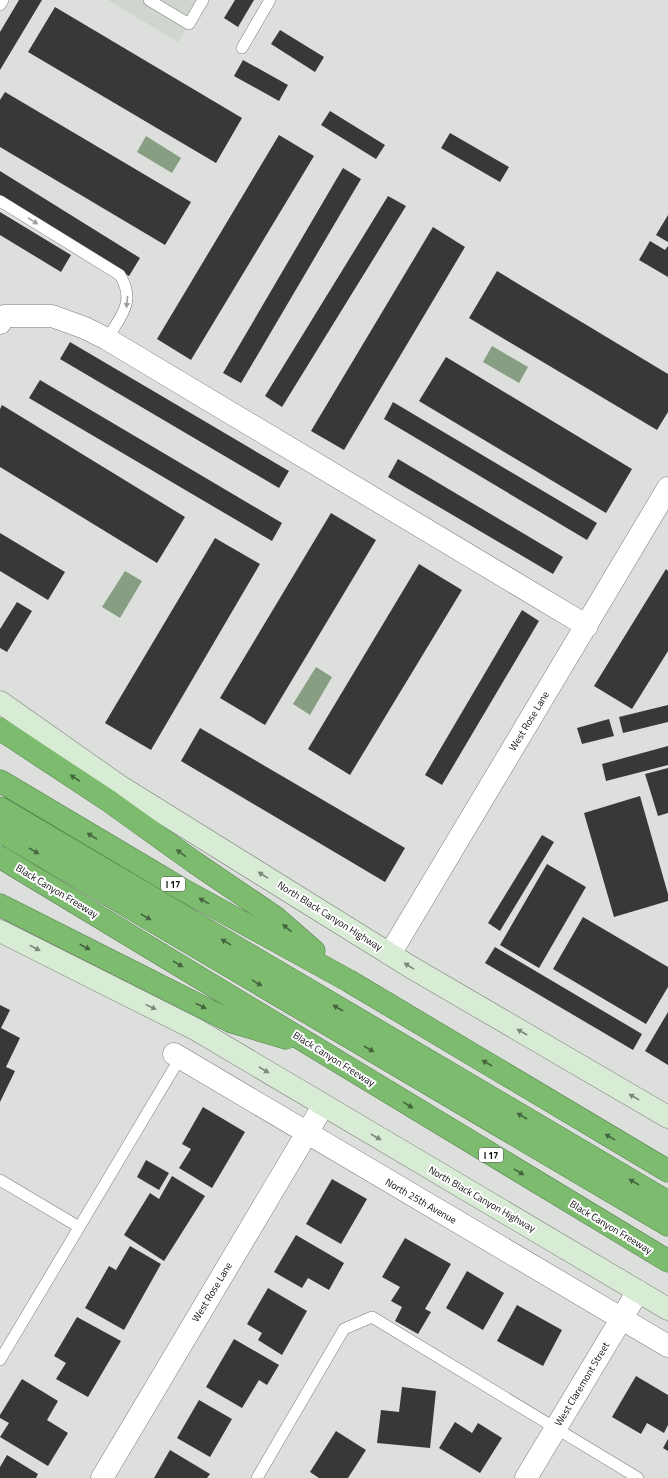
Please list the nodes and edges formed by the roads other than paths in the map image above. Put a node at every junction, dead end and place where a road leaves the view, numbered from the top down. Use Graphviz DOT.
graph roads {
  1 [pos="3,0"];
  2 [pos="149,0"];
  3 [pos="203,0"];
  4 [pos="270,0"];
  5 [pos="0,5"];
  6 [pos="242,48"];
  7 [pos="0,201"];
  8 [pos="2,315"];
  9 [pos="107,339"];
  10 [pos="668,488"];
  11 [pos="587,626"];
  12 [pos="0,702"];
  13 [pos="0,729"];
  14 [pos="0,782"];
  15 [pos="0,808"];
  16 [pos="0,831"];
  17 [pos="0,858"];
  18 [pos="0,905"];
  19 [pos="0,930"];
  20 [pos="390,954"];
  21 [pos="348,981"];
  22 [pos="316,1047"];
  23 [pos="177,1056"];
  24 [pos="323,1106"];
  25 [pos="668,1116"];
  26 [pos="306,1134"];
  27 [pos="668,1171"];
  28 [pos="0,1180"];
  29 [pos="668,1202"];
  30 [pos="668,1225"];
  31 [pos="79,1227"];
  32 [pos="668,1261"];
  33 [pos="638,1291"];
  34 [pos="668,1309"];
  35 [pos="621,1319"];
  36 [pos="668,1346"];
  37 [pos="0,1360"];
  38 [pos="555,1429"];
  39 [pos="102,1478"];
  40 [pos="257,1478"];
  41 [pos="526,1478"];
  42 [pos="638,1478"];
  1 -- 5 [label="lane"];
  2 -- 3 [label="lane"];
  4 -- 6 [label="lane"];
  7 -- 9 [label="lane, one-way"];
  8 -- 9 [label="street"];
  9 -- 11 [label="street"];
  10 -- 11 [label="street, West Rose Lane"];
  11 -- 20 [label="street, West Rose Lane"];
  20 -- 12 [label="main road, North Black Canyon Highway, one-way"];
  21 -- 13 [label="highway, one-way"];
  21 -- 14 [label="highway, I 17, one-way"];
  29 -- 15 [label="highway, one-way"];
  16 -- 30 [label="highway, one-way"];
  17 -- 22 [label="highway, Black Canyon Freeway / I 17, one-way"];
  18 -- 22 [label="highway, one-way"];
  19 -- 24 [label="main road, North Black Canyon Highway, one-way"];
  25 -- 20 [label="main road, North Black Canyon Highway, one-way"];
  27 -- 21 [label="highway, I 17, one-way"];
  22 -- 32 [label="highway, Black Canyon Freeway / I 17, one-way"];
  23 -- 26 [label="street, North 25th Avenue"];
  23 -- 31 [label="lane"];
  24 -- 26 [label="street, West Rose Lane"];
  24 -- 33 [label="main road, North Black Canyon Highway, one-way"];
  26 -- 35 [label="street, North 25th Avenue"];
  26 -- 39 [label="street, West Rose Lane"];
  28 -- 31 [label="lane"];
  31 -- 37 [label="lane"];
  33 -- 34 [label="main road, North Black Canyon Highway"];
  33 -- 35 [label="street, West Claremont Street"];
  35 -- 36 [label="street, North 25th Avenue"];
  35 -- 38 [label="street, West Claremont Street"];
  38 -- 40 [label="lane"];
  38 -- 41 [label="street, West Claremont Street"];
  38 -- 42 [label="lane"];
}
